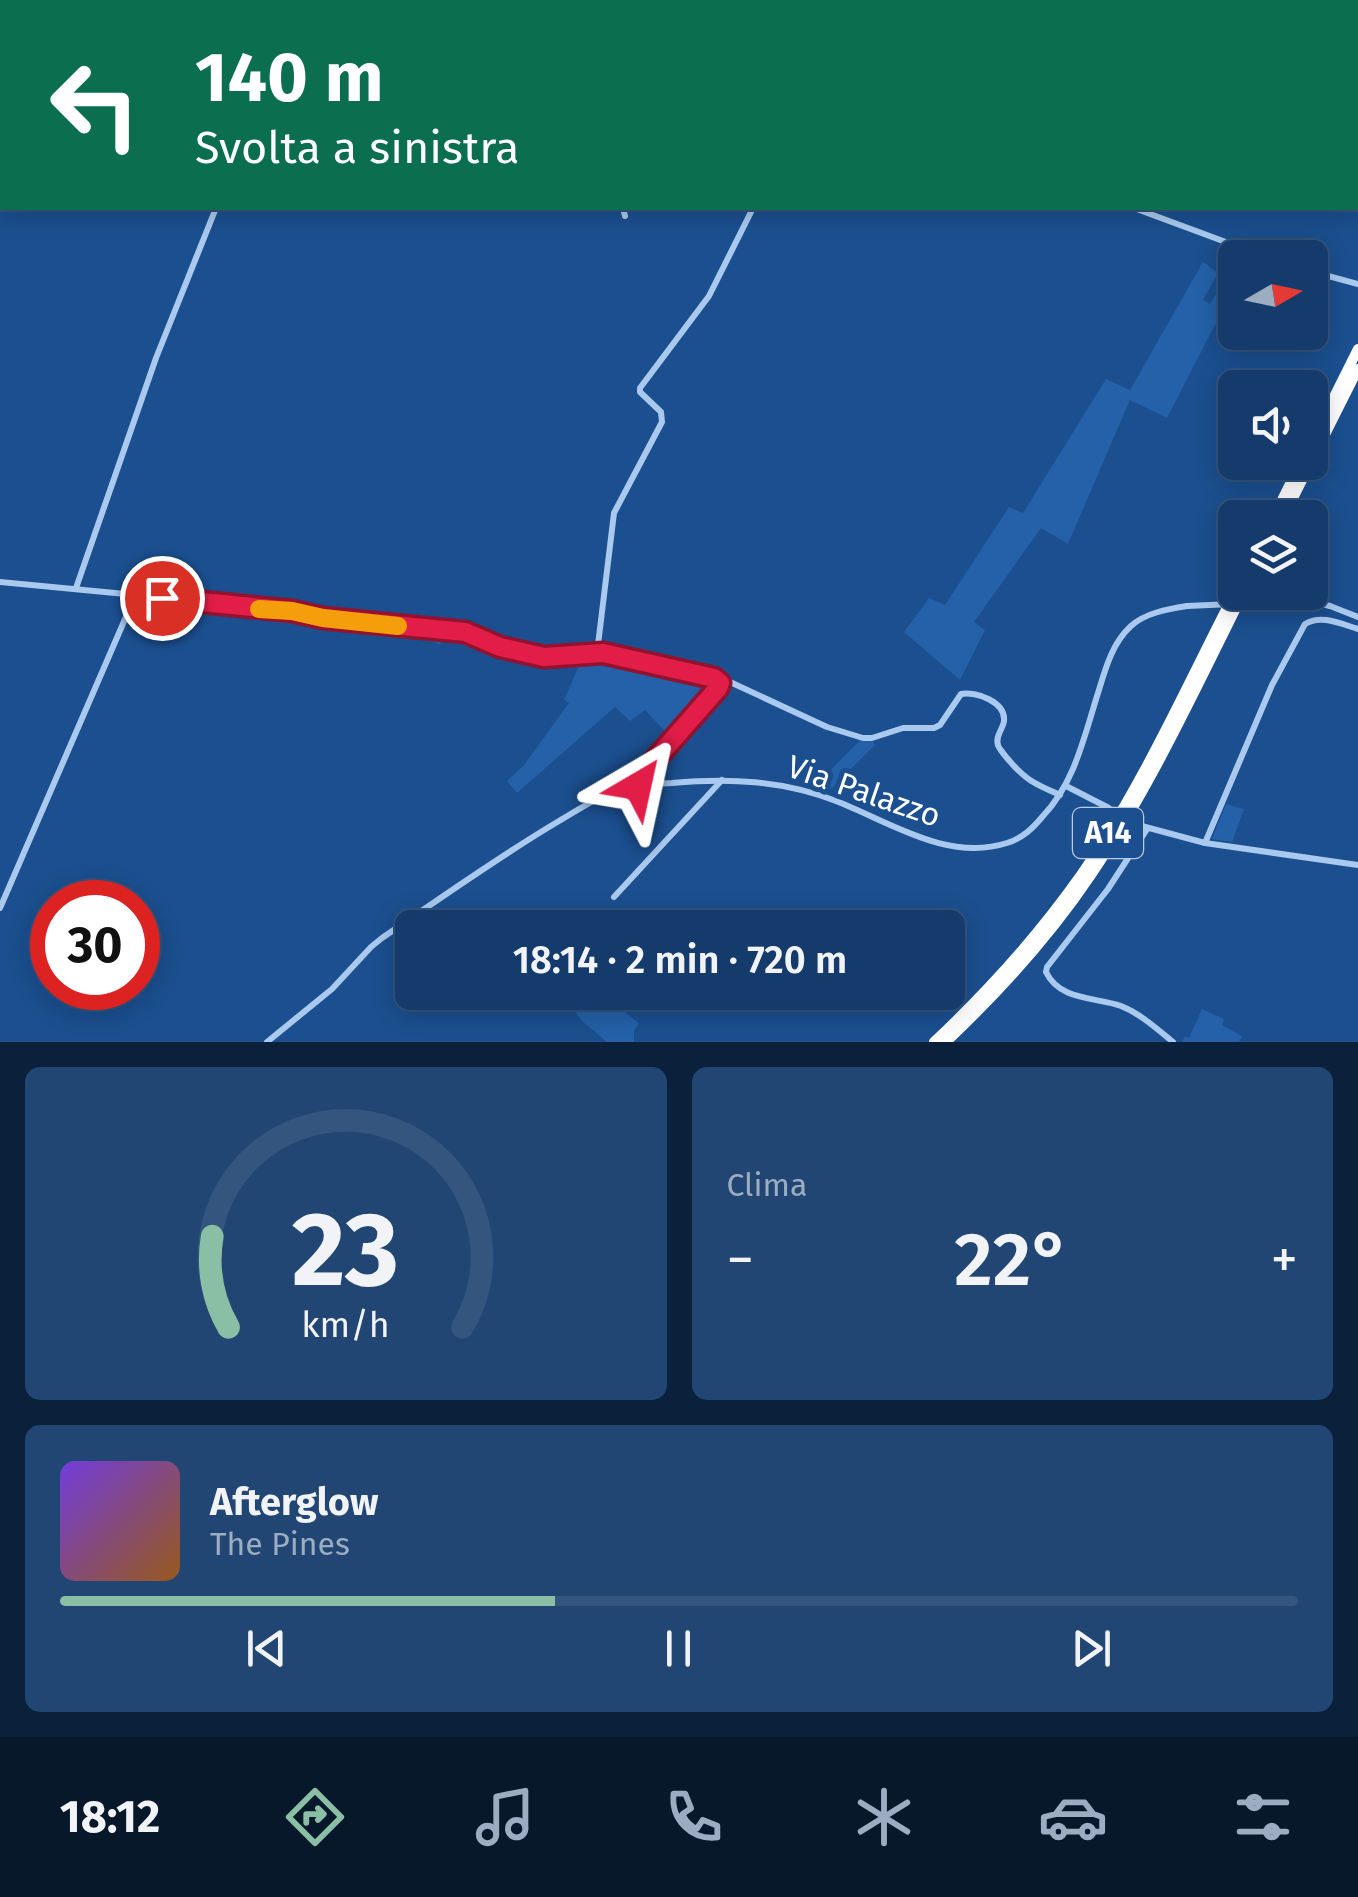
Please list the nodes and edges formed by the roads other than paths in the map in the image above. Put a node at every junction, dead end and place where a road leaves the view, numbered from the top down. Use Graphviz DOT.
graph roads {
  1 [pos="215,210"];
  2 [pos="751,210"];
  3 [pos="1139,210"];
  4 [pos="1220,240"];
  5 [pos="1328,276"];
  6 [pos="1358,284"];
  7 [pos="1358,350"];
  8 [pos="1358,369"];
  9 [pos="1328,409"];
  10 [pos="1291,500"];
  11 [pos="0,582"];
  12 [pos="76,588"];
  13 [pos="135,596"];
  14 [pos="1226,610"];
  15 [pos="1235,610"];
  16 [pos="1358,617"];
  17 [pos="1358,628"];
  18 [pos="597,653"];
  19 [pos="720,683"];
  20 [pos="722,780"];
  21 [pos="638,786"];
  22 [pos="1066,786"];
  23 [pos="1060,795"];
  24 [pos="1147,829"];
  25 [pos="1205,843"];
  26 [pos="1358,865"];
  27 [pos="614,896"];
  28 [pos="0,908"];
  29 [pos="267,1042"];
  30 [pos="934,1042"];
  31 [pos="946,1042"];
  32 [pos="1173,1042"];
  1 -- 12 [label="street"];
  2 -- 18 [label="street"];
  3 -- 4 [label="street"];
  5 -- 6 [label="street"];
  7 -- 9 [label="highway"];
  8 -- 10 [label="highway"];
  11 -- 12 [label="street"];
  12 -- 13 [label="street"];
  13 -- 18 [label="street"];
  13 -- 28 [label="street"];
  14 -- 30 [label="highway, A14"];
  15 -- 31 [label="highway, A14"];
  16 -- 22 [label="street, Via Palazzo, bridge"];
  17 -- 25 [label="street"];
  18 -- 19 [label="street"];
  19 -- 21 [label="street"];
  19 -- 23 [label="street"];
  20 -- 21 [label="street, Via Palazzo"];
  20 -- 23 [label="street, Via Palazzo"];
  20 -- 27 [label="street"];
  21 -- 29 [label="street, Via Palazzo"];
  22 -- 23 [label="street, Via Palazzo"];
  22 -- 24 [label="street, bridge"];
  24 -- 25 [label="street"];
  24 -- 32 [label="street"];
  25 -- 26 [label="street"];
}
